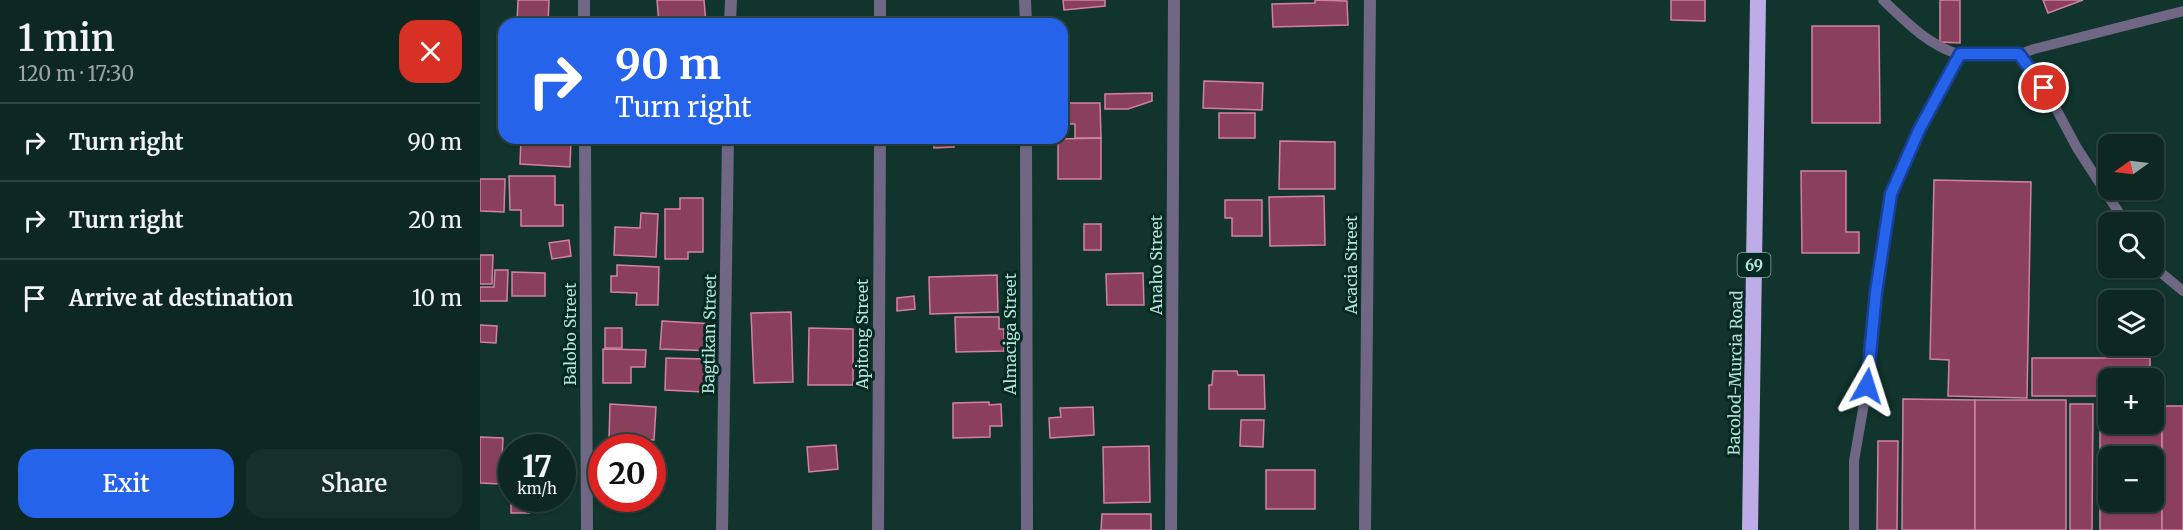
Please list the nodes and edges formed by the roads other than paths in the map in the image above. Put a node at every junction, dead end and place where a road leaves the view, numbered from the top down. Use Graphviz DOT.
graph roads {
  1 [pos="584,0"];
  2 [pos="731,0"];
  3 [pos="880,0"];
  4 [pos="1026,0"];
  5 [pos="1174,0"];
  6 [pos="1370,0"];
  7 [pos="1758,0"];
  8 [pos="1883,0"];
  9 [pos="2183,11"];
  10 [pos="584,18"];
  11 [pos="730,18"];
  12 [pos="880,18"];
  13 [pos="1026,18"];
  14 [pos="1960,54"];
  15 [pos="2019,54"];
  16 [pos="585,144"];
  17 [pos="728,144"];
  18 [pos="880,144"];
  19 [pos="1026,144"];
  20 [pos="2119,212"];
  21 [pos="2164,275"];
  22 [pos="2183,291"];
  23 [pos="587,530"];
  24 [pos="722,530"];
  25 [pos="878,530"];
  26 [pos="1028,530"];
  27 [pos="1171,530"];
  28 [pos="1365,530"];
  29 [pos="1750,530"];
  30 [pos="1854,530"];
  1 -- 10 [label="street"];
  2 -- 11 [label="street"];
  3 -- 12 [label="street"];
  4 -- 13 [label="street"];
  5 -- 27 [label="street, Anaho Street"];
  6 -- 28 [label="street, Acacia Street"];
  7 -- 29 [label="highway, Bacolod-Murcia Road / 69"];
  8 -- 14 [label="lane"];
  9 -- 15 [label="lane"];
  14 -- 15 [label="lane"];
  14 -- 30 [label="lane"];
  15 -- 20 [label="lane"];
  16 -- 23 [label="street, Balobo Street"];
  17 -- 24 [label="street, Bagtikan Street"];
  18 -- 25 [label="street, Apitong Street"];
  19 -- 26 [label="street, Almaciga Street"];
  21 -- 22 [label="lane"];
}
